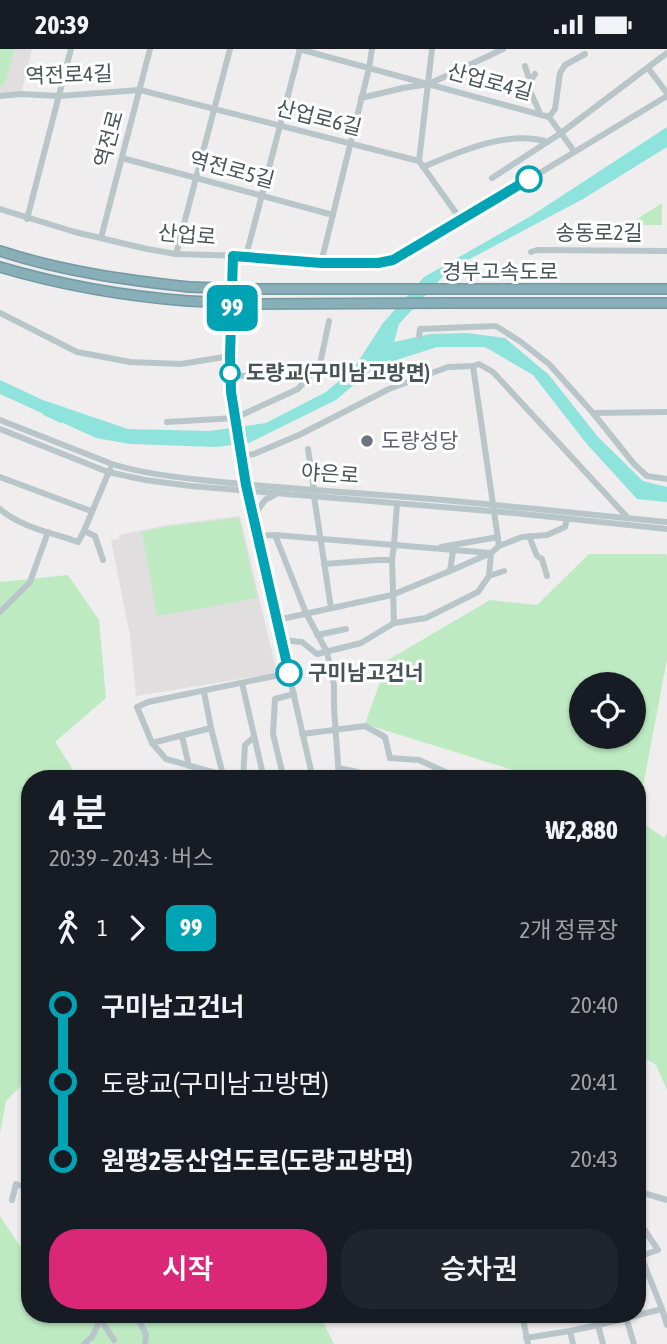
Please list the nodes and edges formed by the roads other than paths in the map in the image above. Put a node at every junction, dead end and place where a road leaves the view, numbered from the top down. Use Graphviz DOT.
graph roads {
  1 [pos="71,49"];
  2 [pos="150,49"];
  3 [pos="230,49"];
  4 [pos="299,49"];
  5 [pos="372,49"];
  6 [pos="432,49"];
  7 [pos="503,49"];
  8 [pos="585,54"];
  9 [pos="666,56"];
  10 [pos="525,66"];
  11 [pos="369,68"];
  12 [pos="648,68"];
  13 [pos="535,74"];
  14 [pos="530,81"];
  15 [pos="429,84"];
  16 [pos="140,90"];
  17 [pos="667,94"];
  18 [pos="0,96"];
  19 [pos="59,96"];
  20 [pos="361,98"];
  21 [pos="214,109"];
  22 [pos="540,114"];
  23 [pos="549,117"];
  24 [pos="280,126"];
  25 [pos="561,134"];
  26 [pos="548,142"];
  27 [pos="349,144"];
  28 [pos="574,151"];
  29 [pos="122,158"];
  30 [pos="421,164"];
  31 [pos="195,178"];
  32 [pos="492,179"];
  33 [pos="262,196"];
  34 [pos="0,209"];
  35 [pos="333,215"];
  36 [pos="27,219"];
  37 [pos="461,220"];
  38 [pos="100,238"];
  39 [pos="0,251"];
  40 [pos="667,251"];
  41 [pos="531,252"];
  42 [pos="176,254"];
  43 [pos="233,256"];
  44 [pos="246,256"];
  45 [pos="321,263"];
  46 [pos="0,267"];
  47 [pos="667,289"];
  48 [pos="667,303"];
  49 [pos="0,313"];
  50 [pos="329,321"];
  51 [pos="419,336"];
  52 [pos="230,356"];
  53 [pos="473,366"];
  54 [pos="230,375"];
  55 [pos="305,380"];
  56 [pos="667,412"];
  57 [pos="593,413"];
  58 [pos="236,418"];
  59 [pos="0,420"];
  60 [pos="167,422"];
  61 [pos="0,429"];
  62 [pos="308,449"];
  63 [pos="241,456"];
  64 [pos="112,464"];
  65 [pos="108,471"];
  66 [pos="0,477"];
  67 [pos="667,479"];
  68 [pos="246,488"];
  69 [pos="277,493"];
  70 [pos="314,493"];
  71 [pos="397,503"];
  72 [pos="494,508"];
  73 [pos="0,509"];
  74 [pos="91,511"];
  75 [pos="253,517"];
  76 [pos="628,517"];
  77 [pos="567,519"];
  78 [pos="667,522"];
  79 [pos="657,528"];
  80 [pos="667,529"];
  81 [pos="48,531"];
  82 [pos="84,531"];
  83 [pos="275,535"];
  84 [pos="667,535"];
  85 [pos="257,536"];
  86 [pos="530,536"];
  87 [pos="498,537"];
  88 [pos="320,538"];
  89 [pos="394,545"];
  90 [pos="499,546"];
  91 [pos="434,548"];
  92 [pos="453,551"];
  93 [pos="491,553"];
  94 [pos="103,560"];
  95 [pos="392,561"];
  96 [pos="324,564"];
  97 [pos="450,571"];
  98 [pos="503,571"];
  99 [pos="489,576"];
  100 [pos="547,576"];
  101 [pos="392,595"];
  102 [pos="331,608"];
  103 [pos="0,612"];
  104 [pos="306,613"];
  105 [pos="277,620"];
  106 [pos="394,623"];
  107 [pos="346,629"];
  108 [pos="317,635"];
  109 [pos="282,640"];
  110 [pos="327,652"];
  111 [pos="289,673"];
  112 [pos="242,683"];
  113 [pos="204,692"];
  114 [pos="293,694"];
  115 [pos="211,728"];
  116 [pos="335,730"];
  117 [pos="302,734"];
  118 [pos="182,736"];
  119 [pos="254,737"];
  120 [pos="152,743"];
  121 [pos="189,766"];
  122 [pos="339,768"];
  123 [pos="201,770"];
  124 [pos="221,770"];
  125 [pos="244,770"];
  126 [pos="262,770"];
  127 [pos="282,770"];
  128 [pos="310,770"];
  129 [pos="348,770"];
  130 [pos="441,770"];
  131 [pos="21,1186"];
  132 [pos="646,1194"];
  133 [pos="12,1200"];
  134 [pos="667,1200"];
  135 [pos="646,1232"];
  136 [pos="646,1254"];
  137 [pos="646,1272"];
  138 [pos="662,1309"];
  139 [pos="646,1312"];
  140 [pos="99,1323"];
  141 [pos="105,1323"];
  142 [pos="140,1323"];
  143 [pos="524,1323"];
  144 [pos="605,1323"];
  145 [pos="627,1323"];
  146 [pos="598,1325"];
  147 [pos="667,1325"];
  148 [pos="570,1331"];
  149 [pos="114,1340"];
  150 [pos="527,1341"];
  151 [pos="84,1344"];
  152 [pos="145,1344"];
  153 [pos="573,1344"];
  154 [pos="603,1344"];
  155 [pos="634,1344"];
  1 -- 19 [label="street"];
  2 -- 16 [label="street, 역전로"];
  3 -- 21 [label="street"];
  4 -- 11 [label="street, 산업로4길"];
  4 -- 24 [label="street"];
  5 -- 11 [label="street"];
  6 -- 15 [label="street"];
  7 -- 15 [label="street"];
  8 -- 23 [label="street"];
  9 -- 12 [label="street"];
  10 -- 14 [label="street"];
  11 -- 15 [label="street, 산업로4길"];
  11 -- 20 [label="street"];
  12 -- 17 [label="street"];
  12 -- 25 [label="street"];
  13 -- 14 [label="street"];
  14 -- 22 [label="street"];
  15 -- 20 [label="street"];
  15 -- 22 [label="street, 산업로4길"];
  15 -- 30 [label="street"];
  16 -- 19 [label="street, 역전로4길"];
  16 -- 21 [label="street, 산업로6길"];
  16 -- 29 [label="street, 역전로"];
  17 -- 28 [label="street, 산업로"];
  18 -- 19 [label="street, 역전로4길"];
  19 -- 36 [label="street"];
  20 -- 27 [label="street"];
  21 -- 24 [label="street, 산업로6길"];
  21 -- 31 [label="street"];
  22 -- 23 [label="street, 산업로4길"];
  23 -- 25 [label="street, 산업로4길"];
  24 -- 27 [label="street, 산업로6길"];
  24 -- 33 [label="street"];
  25 -- 26 [label="street"];
  25 -- 28 [label="street, 산업로4길"];
  26 -- 30 [label="street"];
  26 -- 32 [label="street"];
  27 -- 30 [label="street, 산업로6길"];
  27 -- 35 [label="street"];
  28 -- 37 [label="street, 산업로"];
  29 -- 31 [label="street, 역전로5길"];
  29 -- 38 [label="street, 역전로"];
  30 -- 37 [label="street"];
  31 -- 33 [label="street, 역전로5길"];
  31 -- 42 [label="street"];
  33 -- 35 [label="street, 역전로5길"];
  33 -- 44 [label="street"];
  34 -- 36 [label="street, 산업로"];
  35 -- 45 [label="street"];
  36 -- 38 [label="street, 산업로"];
  37 -- 45 [label="street, 산업로"];
  38 -- 42 [label="street, 산업로"];
  39 -- 47 [label="highway, 경부고속도로, bridge"];
  40 -- 41 [label="street, 송동로2길"];
  42 -- 43 [label="street, 산업로"];
  43 -- 44 [label="street, 산업로"];
  43 -- 52 [label="street"];
  44 -- 45 [label="street, 산업로"];
  46 -- 48 [label="highway, 경부고속도로, bridge"];
  49 -- 52 [label="street"];
  50 -- 55 [label="street"];
  51 -- 57 [label="street"];
  52 -- 54 [label="street"];
  53 -- 63 [label="street"];
  53 -- 72 [label="street"];
  53 -- 76 [label="street"];
  54 -- 55 [label="street"];
  54 -- 58 [label="street"];
  55 -- 58 [label="street"];
  56 -- 57 [label="street"];
  57 -- 67 [label="street"];
  58 -- 60 [label="street"];
  58 -- 63 [label="street"];
  59 -- 64 [label="street, 야은로"];
  61 -- 65 [label="street, 야은로"];
  62 -- 70 [label="street"];
  63 -- 68 [label="street"];
  64 -- 65 [label="street"];
  64 -- 68 [label="street, 야은로"];
  65 -- 68 [label="street, 야은로"];
  65 -- 74 [label="street"];
  66 -- 74 [label="street"];
  68 -- 69 [label="street, 야은로"];
  68 -- 70 [label="street, 야은로"];
  68 -- 75 [label="street"];
  69 -- 70 [label="street, 야은로"];
  69 -- 75 [label="street"];
  70 -- 71 [label="street, 야은로"];
  70 -- 72 [label="street, 야은로"];
  70 -- 88 [label="street"];
  71 -- 72 [label="street, 야은로"];
  71 -- 89 [label="street"];
  72 -- 76 [label="street, 야은로"];
  72 -- 77 [label="street, 야은로"];
  72 -- 87 [label="street"];
  73 -- 81 [label="street"];
  74 -- 82 [label="street"];
  75 -- 85 [label="street"];
  76 -- 78 [label="street, 야은로"];
  77 -- 79 [label="street, 야은로"];
  77 -- 86 [label="street"];
  79 -- 80 [label="street, 야은로"];
  79 -- 84 [label="street"];
  81 -- 82 [label="street"];
  81 -- 103 [label="street"];
  82 -- 94 [label="street"];
  83 -- 85 [label="street"];
  83 -- 88 [label="street"];
  83 -- 104 [label="street"];
  85 -- 105 [label="street"];
  86 -- 90 [label="street"];
  86 -- 100 [label="street"];
  87 -- 90 [label="street"];
  87 -- 91 [label="street"];
  88 -- 89 [label="street"];
  88 -- 96 [label="street"];
  89 -- 91 [label="street"];
  89 -- 95 [label="street"];
  90 -- 93 [label="street"];
  91 -- 92 [label="street"];
  92 -- 93 [label="street"];
  92 -- 97 [label="street"];
  93 -- 97 [label="street"];
  93 -- 99 [label="street"];
  95 -- 96 [label="street"];
  95 -- 101 [label="street"];
  96 -- 102 [label="street"];
  97 -- 101 [label="street"];
  98 -- 99 [label="street"];
  99 -- 106 [label="street"];
  101 -- 102 [label="street"];
  101 -- 106 [label="street"];
  102 -- 104 [label="street"];
  104 -- 105 [label="street"];
  104 -- 108 [label="street"];
  105 -- 109 [label="street"];
  106 -- 110 [label="street"];
  107 -- 108 [label="street"];
  108 -- 110 [label="street"];
  109 -- 110 [label="street"];
  109 -- 111 [label="street"];
  110 -- 116 [label="street"];
  111 -- 112 [label="street"];
  111 -- 114 [label="street"];
  112 -- 113 [label="street"];
  112 -- 119 [label="street"];
  113 -- 115 [label="street"];
  113 -- 120 [label="street"];
  114 -- 117 [label="street"];
  114 -- 127 [label="street"];
  115 -- 118 [label="street"];
  115 -- 124 [label="street"];
  116 -- 117 [label="street"];
  116 -- 122 [label="street"];
  116 -- 130 [label="street"];
  117 -- 128 [label="street"];
  118 -- 120 [label="street"];
  118 -- 121 [label="street"];
  119 -- 125 [label="street"];
  119 -- 126 [label="street"];
  120 -- 121 [label="street"];
  121 -- 123 [label="street"];
  122 -- 129 [label="street"];
  131 -- 133 [label="street"];
  132 -- 134 [label="street"];
  135 -- 136 [label="street"];
  137 -- 138 [label="street"];
  138 -- 139 [label="street"];
  138 -- 147 [label="street"];
  140 -- 151 [label="street"];
  141 -- 149 [label="street"];
  142 -- 152 [label="street"];
  143 -- 150 [label="street"];
  144 -- 146 [label="street"];
  145 -- 155 [label="street"];
  146 -- 148 [label="street"];
  146 -- 154 [label="street"];
  148 -- 150 [label="street"];
  148 -- 153 [label="street"];
}
